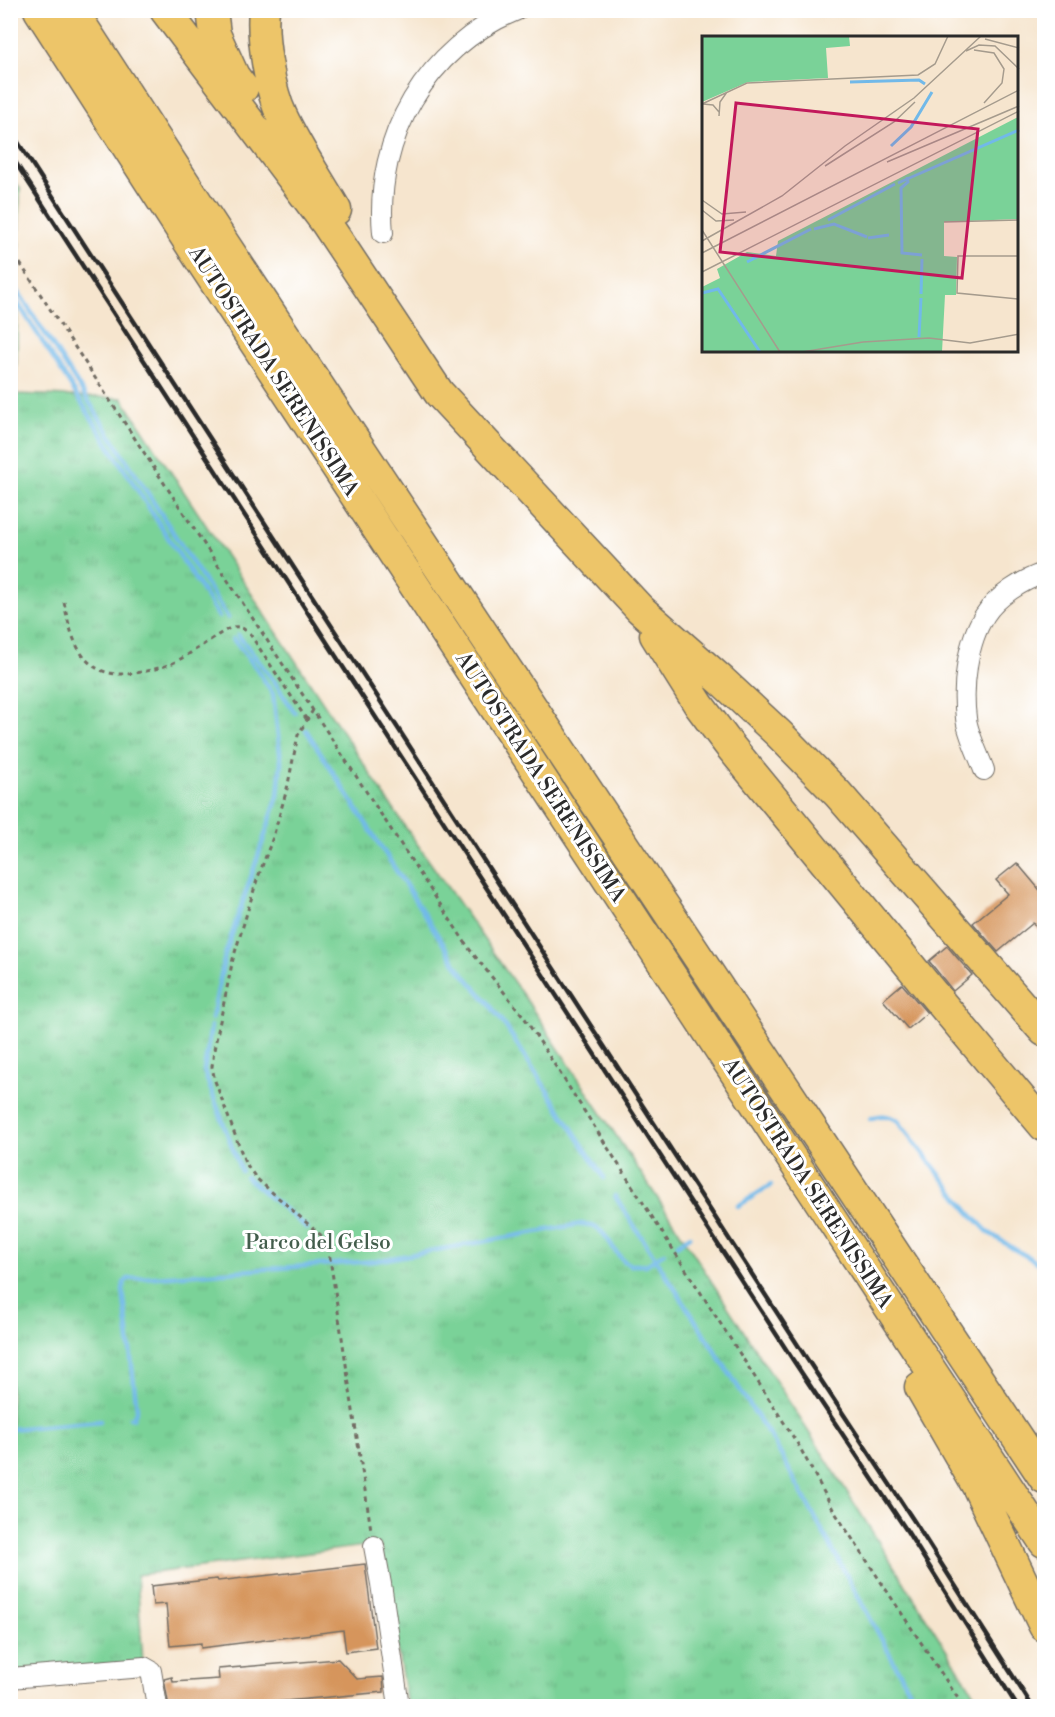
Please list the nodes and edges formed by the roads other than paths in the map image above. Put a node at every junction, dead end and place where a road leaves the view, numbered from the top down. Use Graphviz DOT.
graph roads {
  1 [pos="39,10"];
  2 [pos="72,10"];
  3 [pos="165,10"];
  4 [pos="212,10"];
  5 [pos="264,10"];
  6 [pos="517,10"];
  7 [pos="340,218"];
  8 [pos="383,233"];
  9 [pos="518,477"];
  10 [pos="1044,573"];
  11 [pos="639,609"];
  12 [pos="984,770"];
  13 [pos="1044,1031"];
  14 [pos="757,1107"];
  15 [pos="1044,1126"];
  16 [pos="1040,1470"];
  17 [pos="1044,1542"];
  18 [pos="374,1546"];
  19 [pos="1044,1626"];
  20 [pos="10,1678"];
  21 [pos="157,1707"];
  22 [pos="399,1707"];
  1 -- 14 [label="highway, AUTOSTRADA SERENISSIMA"];
  2 -- 16 [label="highway, AUTOSTRADA SERENISSIMA"];
  3 -- 9 [label="highway"];
  4 -- 7 [label="highway"];
  5 -- 7 [label="highway"];
  6 -- 8 [label="street"];
  7 -- 9 [label="highway"];
  9 -- 11 [label="highway"];
  10 -- 12 [label="street"];
  11 -- 13 [label="highway"];
  11 -- 15 [label="highway"];
  14 -- 17 [label="highway, AUTOSTRADA SERENISSIMA"];
  14 -- 19 [label="highway"];
  18 -- 22 [label="street"];
  20 -- 21 [label="street"];
}
